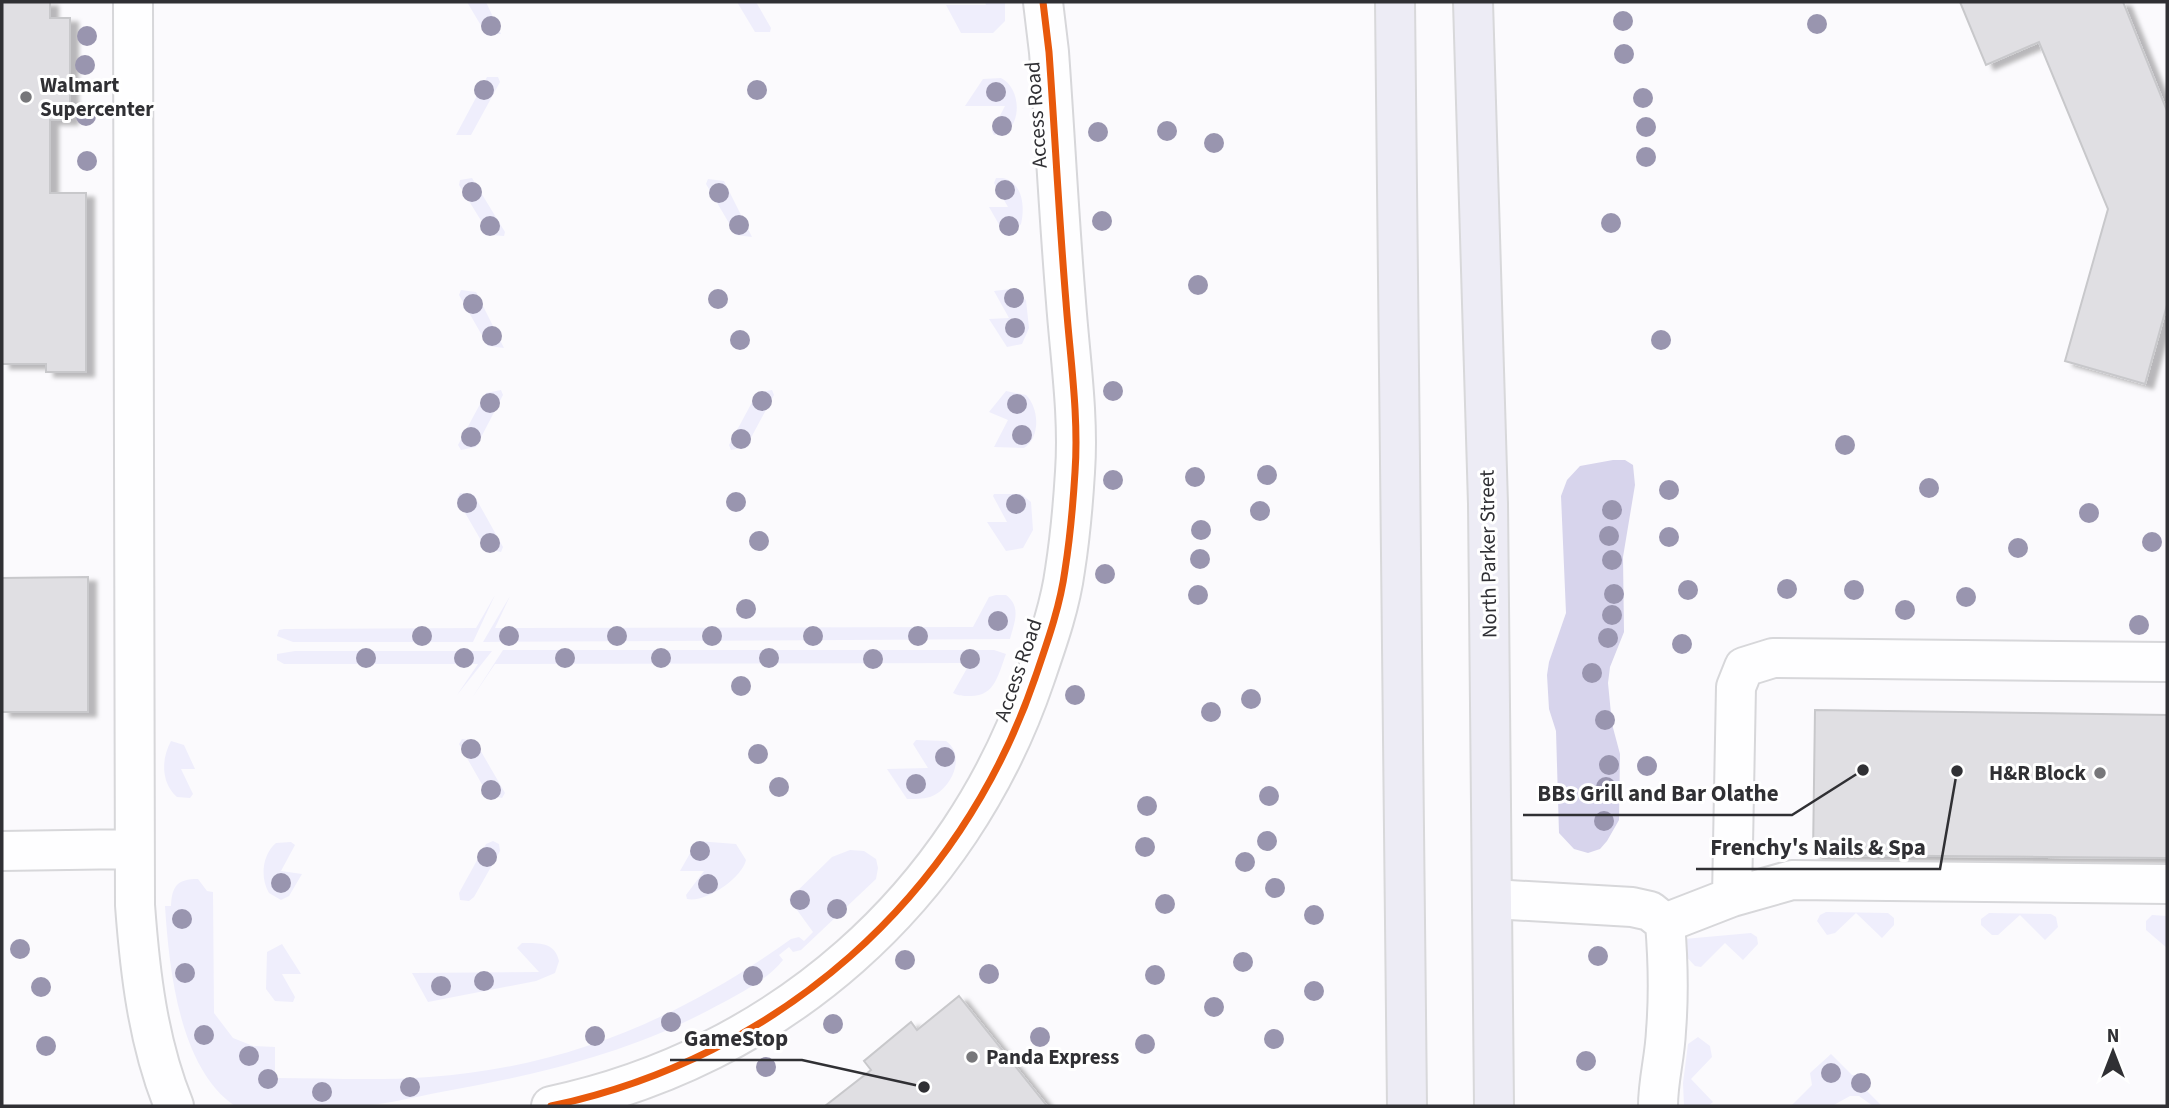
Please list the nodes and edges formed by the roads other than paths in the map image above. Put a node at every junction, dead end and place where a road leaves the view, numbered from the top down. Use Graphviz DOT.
graph roads {
  1 [pos="133,2"];
  2 [pos="1043,2"];
  3 [pos="1395,2"];
  4 [pos="1473,2"];
  5 [pos="2167,662"];
  6 [pos="133,849"];
  7 [pos="2,851"];
  8 [pos="2167,884"];
  9 [pos="1732,897"];
  10 [pos="1492,900"];
  11 [pos="1665,923"];
  12 [pos="174,1106"];
  13 [pos="551,1106"];
  14 [pos="1406,1106"];
  15 [pos="1494,1106"];
  16 [pos="1657,1106"];
  1 -- 6 [label="street"];
  2 -- 13 [label="street, Access Road"];
  3 -- 14 [label="highway"];
  4 -- 10 [label="highway, North Parker Street"];
  5 -- 9 [label="street"];
  6 -- 7 [label="street"];
  6 -- 12 [label="street"];
  8 -- 9 [label="street"];
  9 -- 11 [label="street"];
  10 -- 11 [label="street"];
  10 -- 15 [label="highway, North Parker Street"];
  11 -- 16 [label="street"];
}
